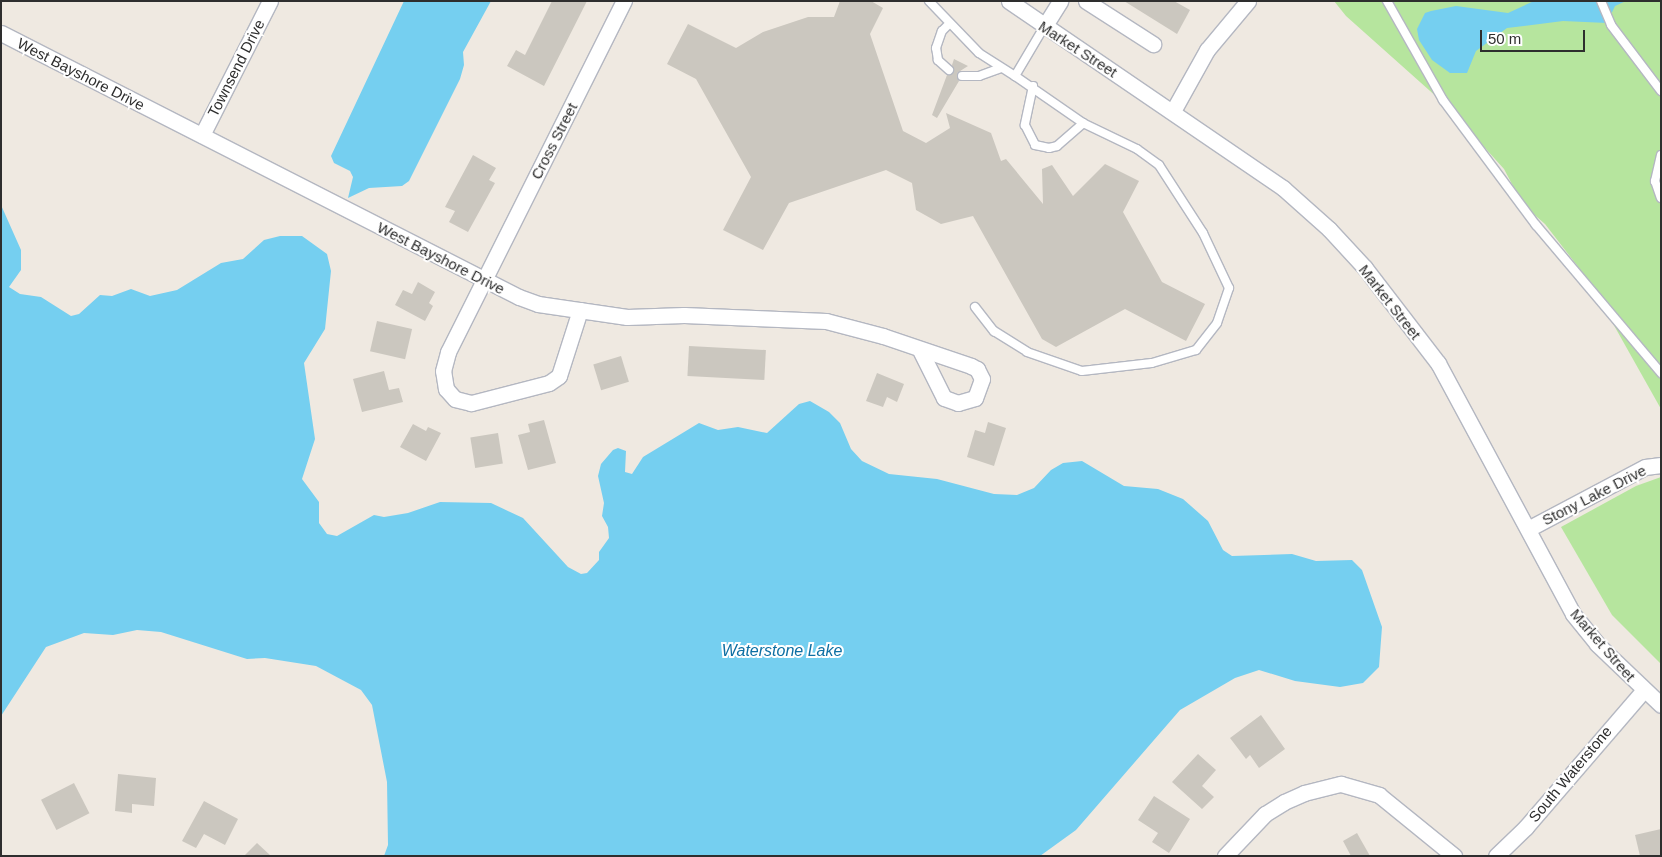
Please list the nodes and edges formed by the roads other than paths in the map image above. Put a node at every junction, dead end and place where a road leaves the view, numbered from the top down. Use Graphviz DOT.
graph roads {
  1 [pos="270,1"];
  2 [pos="624,1"];
  3 [pos="929,1"];
  4 [pos="1009,1"];
  5 [pos="1060,1"];
  6 [pos="1086,1"];
  7 [pos="1248,1"];
  8 [pos="1387,1"];
  9 [pos="1601,1"];
  10 [pos="950,23"];
  11 [pos="1044,27"];
  12 [pos="1,33"];
  13 [pos="1153,44"];
  14 [pos="1001,68"];
  15 [pos="949,70"];
  16 [pos="962,76"];
  17 [pos="1014,76"];
  18 [pos="1033,86"];
  19 [pos="1661,91"];
  20 [pos="1173,111"];
  21 [pos="1083,123"];
  22 [pos="202,135"];
  23 [pos="1661,155"];
  24 [pos="1661,198"];
  25 [pos="483,281"];
  26 [pos="974,307"];
  27 [pos="580,310"];
  28 [pos="920,350"];
  29 [pos="1661,373"];
  30 [pos="1661,465"];
  31 [pos="1528,529"];
  32 [pos="1643,691"];
  33 [pos="1661,705"];
  34 [pos="1225,856"];
  35 [pos="1454,856"];
  36 [pos="1496,856"];
  1 -- 22 [label="street, Townsend Drive"];
  2 -- 25 [label="street, Cross Street"];
  3 -- 10 [label="lane"];
  4 -- 11 [label="street, Market Street"];
  5 -- 11 [label="street"];
  6 -- 13 [label="street"];
  7 -- 20 [label="street"];
  8 -- 29 [label="lane"];
  9 -- 19 [label="lane"];
  10 -- 14 [label="lane"];
  10 -- 15 [label="lane"];
  11 -- 17 [label="lane"];
  11 -- 20 [label="street, Market Street"];
  12 -- 22 [label="street, West Bayshore Drive"];
  14 -- 16 [label="lane"];
  14 -- 17 [label="lane"];
  17 -- 18 [label="lane"];
  18 -- 21 [label="lane"];
  18 -- 21 [label="lane"];
  20 -- 31 [label="street, Market Street"];
  21 -- 26 [label="lane"];
  22 -- 25 [label="street, West Bayshore Drive"];
  23 -- 24 [label="lane"];
  25 -- 27 [label="street, West Bayshore Drive"];
  25 -- 27 [label="street, Cross Street"];
  27 -- 28 [label="street, West Bayshore Drive"];
  30 -- 31 [label="street, Stony Lake Drive"];
  31 -- 32 [label="street, Market Street"];
  32 -- 33 [label="street, Market Street"];
  32 -- 36 [label="street, South Waterstone"];
  34 -- 35 [label="street"];
}
